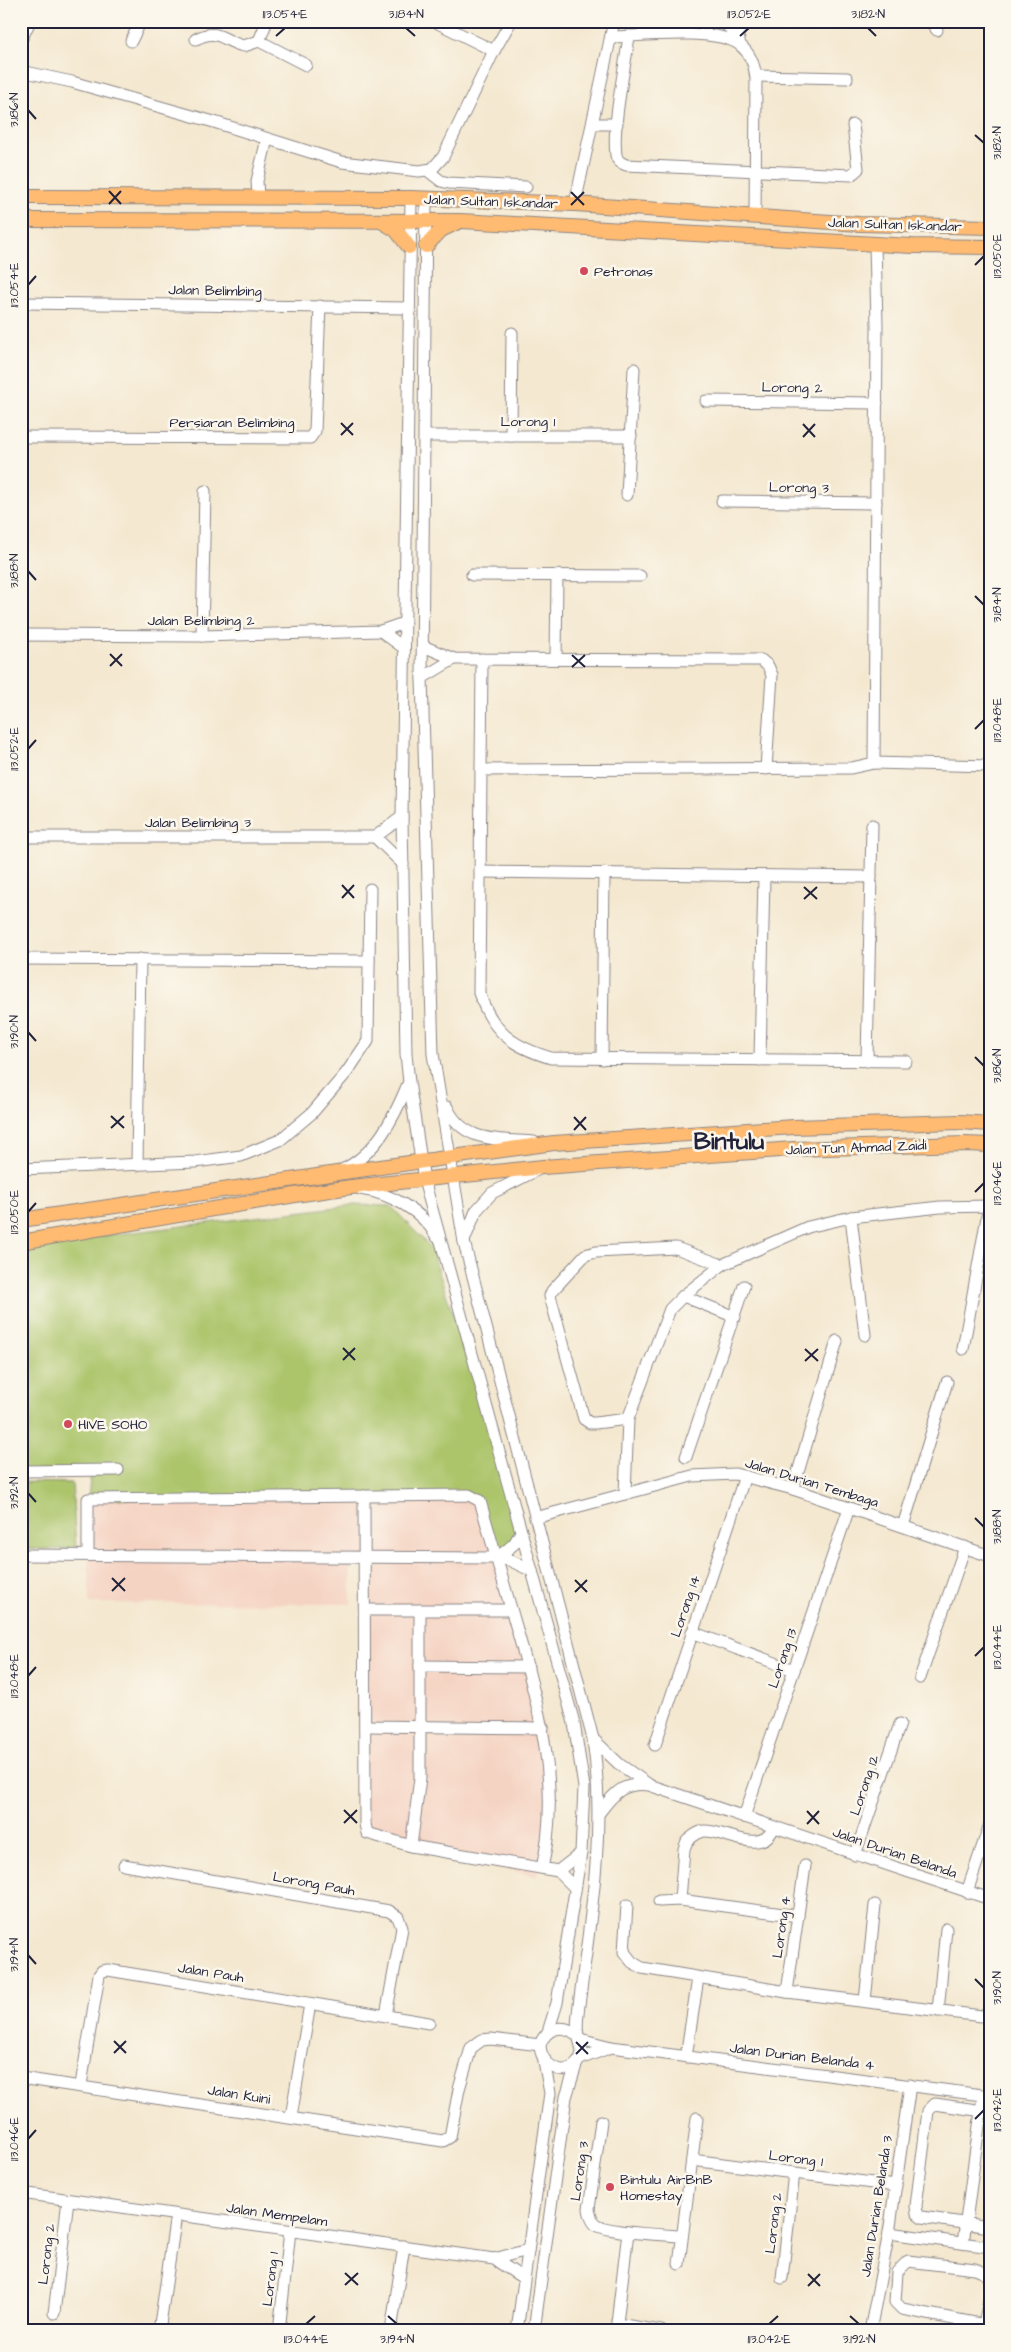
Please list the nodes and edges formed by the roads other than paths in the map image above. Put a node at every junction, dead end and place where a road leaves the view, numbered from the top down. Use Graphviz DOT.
graph roads {
  1 [pos="30,21"];
  2 [pos="141,21"];
  3 [pos="267,21"];
  4 [pos="434,21"];
  5 [pos="510,21"];
  6 [pos="614,21"];
  7 [pos="722,21"];
  8 [pos="749,21"];
  9 [pos="736,33"];
  10 [pos="630,36"];
  11 [pos="611,37"];
  12 [pos="22,38"];
  13 [pos="196,39"];
  14 [pos="131,41"];
  15 [pos="259,41"];
  16 [pos="740,45"];
  17 [pos="494,51"];
  18 [pos="306,65"];
  19 [pos="21,71"];
  20 [pos="756,76"];
  21 [pos="847,78"];
  22 [pos="593,124"];
  23 [pos="617,124"];
  24 [pos="853,125"];
  25 [pos="266,139"];
  26 [pos="756,169"];
  27 [pos="427,170"];
  28 [pos="526,187"];
  29 [pos="21,197"];
  30 [pos="258,197"];
  31 [pos="410,198"];
  32 [pos="426,199"];
  33 [pos="575,204"];
  34 [pos="755,216"];
  35 [pos="21,220"];
  36 [pos="377,220"];
  37 [pos="410,220"];
  38 [pos="426,221"];
  39 [pos="461,221"];
  40 [pos="990,227"];
  41 [pos="876,244"];
  42 [pos="426,246"];
  43 [pos="410,247"];
  44 [pos="990,247"];
  45 [pos="21,303"];
  46 [pos="320,306"];
  47 [pos="408,308"];
  48 [pos="512,333"];
  49 [pos="634,369"];
  50 [pos="706,400"];
  51 [pos="877,403"];
  52 [pos="21,436"];
  53 [pos="425,436"];
  54 [pos="511,436"];
  55 [pos="630,436"];
  56 [pos="205,492"];
  57 [pos="627,495"];
  58 [pos="722,501"];
  59 [pos="876,503"];
  60 [pos="472,575"];
  61 [pos="557,576"];
  62 [pos="640,576"];
  63 [pos="404,623"];
  64 [pos="381,632"];
  65 [pos="21,635"];
  66 [pos="202,636"];
  67 [pos="423,646"];
  68 [pos="404,648"];
  69 [pos="454,659"];
  70 [pos="482,659"];
  71 [pos="556,659"];
  72 [pos="422,678"];
  73 [pos="874,763"];
  74 [pos="990,766"];
  75 [pos="766,769"];
  76 [pos="481,770"];
  77 [pos="402,817"];
  78 [pos="872,825"];
  79 [pos="21,837"];
  80 [pos="375,837"];
  81 [pos="403,864"];
  82 [pos="480,872"];
  83 [pos="604,873"];
  84 [pos="764,876"];
  85 [pos="871,877"];
  86 [pos="370,888"];
  87 [pos="21,959"];
  88 [pos="140,959"];
  89 [pos="369,961"];
  90 [pos="602,1059"];
  91 [pos="760,1060"];
  92 [pos="866,1061"];
  93 [pos="906,1061"];
  94 [pos="409,1082"];
  95 [pos="438,1087"];
  96 [pos="990,1124"];
  97 [pos="554,1143"];
  98 [pos="990,1145"];
  99 [pos="451,1157"];
  100 [pos="420,1161"];
  101 [pos="137,1165"];
  102 [pos="543,1167"];
  103 [pos="21,1169"];
  104 [pos="337,1173"];
  105 [pos="454,1176"];
  106 [pos="424,1180"];
  107 [pos="350,1187"];
  108 [pos="989,1206"];
  109 [pos="850,1217"];
  110 [pos="21,1220"];
  111 [pos="21,1242"];
  112 [pos="464,1242"];
  113 [pos="445,1257"];
  114 [pos="722,1265"];
  115 [pos="744,1286"];
  116 [pos="683,1296"];
  117 [pos="735,1317"];
  118 [pos="865,1335"];
  119 [pos="838,1341"];
  120 [pos="963,1349"];
  121 [pos="947,1382"];
  122 [pos="628,1419"];
  123 [pos="686,1457"];
  124 [pos="118,1470"];
  125 [pos="21,1471"];
  126 [pos="745,1476"];
  127 [pos="793,1489"];
  128 [pos="625,1494"];
  129 [pos="364,1496"];
  130 [pos="849,1508"];
  131 [pos="535,1518"];
  132 [pos="902,1526"];
  133 [pos="521,1532"];
  134 [pos="965,1547"];
  135 [pos="21,1555"];
  136 [pos="88,1555"];
  137 [pos="990,1556"];
  138 [pos="365,1557"];
  139 [pos="496,1558"];
  140 [pos="532,1571"];
  141 [pos="365,1610"];
  142 [pos="420,1610"];
  143 [pos="511,1610"];
  144 [pos="692,1632"];
  145 [pos="420,1666"];
  146 [pos="528,1667"];
  147 [pos="794,1670"];
  148 [pos="920,1678"];
  149 [pos="900,1724"];
  150 [pos="365,1726"];
  151 [pos="420,1727"];
  152 [pos="543,1728"];
  153 [pos="593,1739"];
  154 [pos="655,1745"];
  155 [pos="649,1786"];
  156 [pos="599,1813"];
  157 [pos="744,1817"];
  158 [pos="990,1824"];
  159 [pos="774,1827"];
  160 [pos="411,1846"];
  161 [pos="580,1852"];
  162 [pos="855,1855"];
  163 [pos="124,1865"];
  164 [pos="805,1866"];
  165 [pos="542,1868"];
  166 [pos="558,1871"];
  167 [pos="575,1888"];
  168 [pos="967,1892"];
  169 [pos="990,1899"];
  170 [pos="659,1900"];
  171 [pos="680,1900"];
  172 [pos="627,1905"];
  173 [pos="875,1905"];
  174 [pos="798,1916"];
  175 [pos="946,1929"];
  176 [pos="698,1978"];
  177 [pos="787,1992"];
  178 [pos="865,2001"];
  179 [pos="310,2004"];
  180 [pos="938,2011"];
  181 [pos="386,2015"];
  182 [pos="990,2017"];
  183 [pos="429,2023"];
  184 [pos="548,2032"];
  185 [pos="579,2037"];
  186 [pos="540,2045"];
  187 [pos="610,2047"];
  188 [pos="686,2057"];
  189 [pos="544,2061"];
  190 [pos="578,2061"];
  191 [pos="21,2078"];
  192 [pos="910,2085"];
  193 [pos="81,2086"];
  194 [pos="987,2095"];
  195 [pos="985,2112"];
  196 [pos="291,2117"];
  197 [pos="697,2118"];
  198 [pos="601,2121"];
  199 [pos="692,2160"];
  200 [pos="794,2172"];
  201 [pos="896,2186"];
  202 [pos="21,2193"];
  203 [pos="68,2200"];
  204 [pos="176,2215"];
  205 [pos="966,2224"];
  206 [pos="990,2227"];
  207 [pos="290,2231"];
  208 [pos="628,2232"];
  209 [pos="889,2233"];
  210 [pos="682,2236"];
  211 [pos="963,2243"];
  212 [pos="404,2246"];
  213 [pos="990,2247"];
  214 [pos="528,2250"];
  215 [pos="494,2259"];
  216 [pos="679,2264"];
  217 [pos="523,2278"];
  218 [pos="782,2278"];
  219 [pos="990,2278"];
  220 [pos="990,2295"];
  221 [pos="54,2313"];
  222 [pos="987,2325"];
  223 [pos="617,2327"];
  224 [pos="159,2331"];
  225 [pos="279,2331"];
  226 [pos="391,2331"];
  227 [pos="517,2331"];
  228 [pos="534,2331"];
  229 [pos="662,2331"];
  230 [pos="870,2331"];
  1 -- 12 [label="street"];
  2 -- 14 [label="street"];
  3 -- 15 [label="street"];
  4 -- 17 [label="street"];
  5 -- 17 [label="street"];
  6 -- 11 [label="street"];
  7 -- 9 [label="street"];
  8 -- 9 [label="street"];
  9 -- 16 [label="street"];
  10 -- 11 [label="street"];
  10 -- 16 [label="street"];
  10 -- 23 [label="street"];
  11 -- 22 [label="street"];
  13 -- 15 [label="street"];
  15 -- 18 [label="street"];
  16 -- 20 [label="street"];
  17 -- 27 [label="street"];
  19 -- 25 [label="street"];
  20 -- 21 [label="street"];
  20 -- 26 [label="street"];
  22 -- 23 [label="street"];
  22 -- 33 [label="street"];
  23 -- 26 [label="street"];
  24 -- 26 [label="street"];
  25 -- 27 [label="street"];
  25 -- 30 [label="street"];
  26 -- 34 [label="street"];
  27 -- 28 [label="street"];
  29 -- 30 [label="main road, Jalan Sultan Iskandar"];
  30 -- 31 [label="main road, Jalan Sultan Iskandar"];
  31 -- 32 [label="main road, Jalan Sultan Iskandar"];
  31 -- 37 [label="street"];
  32 -- 33 [label="main road, Jalan Sultan Iskandar"];
  32 -- 38 [label="street"];
  33 -- 34 [label="main road, Jalan Sultan Iskandar"];
  34 -- 40 [label="main road, Jalan Sultan Iskandar"];
  35 -- 36 [label="main road, Jalan Sultan Iskandar"];
  36 -- 37 [label="main road, Jalan Sultan Iskandar"];
  36 -- 43 [label="main road"];
  37 -- 38 [label="main road, Jalan Sultan Iskandar"];
  37 -- 43 [label="street"];
  38 -- 39 [label="main road, Jalan Sultan Iskandar"];
  38 -- 42 [label="street"];
  39 -- 41 [label="main road, Jalan Sultan Iskandar"];
  39 -- 42 [label="main road"];
  41 -- 44 [label="main road, Jalan Sultan Iskandar"];
  41 -- 51 [label="street"];
  42 -- 53 [label="street"];
  43 -- 47 [label="street"];
  45 -- 46 [label="street, Jalan Belimbing"];
  46 -- 47 [label="street, Jalan Belimbing"];
  46 -- 52 [label="street, Persiaran Belimbing"];
  47 -- 63 [label="street"];
  48 -- 54 [label="street"];
  49 -- 55 [label="street"];
  50 -- 51 [label="street, Lorong 2"];
  51 -- 59 [label="street"];
  53 -- 54 [label="street, Lorong 1"];
  53 -- 67 [label="street"];
  54 -- 55 [label="street, Lorong 1"];
  55 -- 57 [label="street"];
  56 -- 66 [label="street"];
  58 -- 59 [label="street, Lorong 3"];
  59 -- 73 [label="street"];
  60 -- 61 [label="street"];
  61 -- 62 [label="street"];
  61 -- 71 [label="street"];
  63 -- 64 [label="street, Jalan Belimbing 2"];
  63 -- 68 [label="street"];
  64 -- 66 [label="street, Jalan Belimbing 2"];
  64 -- 68 [label="street"];
  65 -- 66 [label="street, Jalan Belimbing 2"];
  67 -- 69 [label="street"];
  67 -- 72 [label="street"];
  68 -- 77 [label="street"];
  69 -- 70 [label="street"];
  69 -- 72 [label="street"];
  70 -- 71 [label="street"];
  70 -- 76 [label="street"];
  71 -- 75 [label="street"];
  72 -- 95 [label="street"];
  73 -- 74 [label="street"];
  73 -- 75 [label="street"];
  75 -- 76 [label="street"];
  76 -- 82 [label="street"];
  77 -- 80 [label="street"];
  77 -- 81 [label="street"];
  78 -- 85 [label="street"];
  79 -- 80 [label="street, Jalan Belimbing 3"];
  80 -- 81 [label="street"];
  81 -- 94 [label="street"];
  82 -- 83 [label="street"];
  82 -- 90 [label="street"];
  83 -- 84 [label="street"];
  83 -- 90 [label="street"];
  84 -- 85 [label="street"];
  84 -- 91 [label="street"];
  85 -- 92 [label="street"];
  86 -- 89 [label="street"];
  87 -- 88 [label="street"];
  88 -- 89 [label="street"];
  88 -- 101 [label="street"];
  89 -- 101 [label="street"];
  90 -- 91 [label="street"];
  91 -- 92 [label="street"];
  92 -- 93 [label="street"];
  94 -- 100 [label="street"];
  94 -- 104 [label="street"];
  95 -- 97 [label="street"];
  95 -- 99 [label="street"];
  96 -- 97 [label="main road, Jalan Tun Ahmad Zaidi"];
  97 -- 99 [label="main road, Jalan Tun Ahmad Zaidi"];
  98 -- 102 [label="main road, Jalan Tun Ahmad Zaidi"];
  99 -- 100 [label="main road, Jalan Tun Ahmad Zaidi"];
  99 -- 105 [label="street"];
  100 -- 104 [label="main road, Jalan Tun Ahmad Zaidi"];
  100 -- 106 [label="street"];
  101 -- 103 [label="street"];
  102 -- 105 [label="main road, Jalan Tun Ahmad Zaidi"];
  102 -- 112 [label="street"];
  104 -- 110 [label="main road, Jalan Tun Ahmad Zaidi"];
  105 -- 106 [label="main road, Jalan Tun Ahmad Zaidi"];
  105 -- 112 [label="street"];
  106 -- 107 [label="main road, Jalan Tun Ahmad Zaidi"];
  106 -- 113 [label="street"];
  107 -- 111 [label="main road, Jalan Tun Ahmad Zaidi"];
  107 -- 113 [label="street"];
  108 -- 109 [label="street"];
  108 -- 120 [label="street"];
  109 -- 114 [label="street"];
  109 -- 118 [label="street"];
  112 -- 131 [label="street"];
  113 -- 133 [label="street"];
  114 -- 116 [label="street"];
  114 -- 122 [label="street"];
  115 -- 117 [label="street"];
  116 -- 117 [label="street"];
  116 -- 122 [label="street"];
  117 -- 123 [label="street"];
  119 -- 127 [label="street"];
  121 -- 132 [label="street"];
  122 -- 128 [label="street"];
  124 -- 125 [label="street"];
  126 -- 127 [label="street, Jalan Durian Tembaga"];
  126 -- 128 [label="street, Jalan Durian Tembaga"];
  126 -- 144 [label="street, Lorong 14"];
  127 -- 130 [label="street, Jalan Durian Tembaga"];
  128 -- 131 [label="street, Jalan Durian Tembaga"];
  129 -- 136 [label="street"];
  129 -- 138 [label="street"];
  129 -- 139 [label="street"];
  130 -- 132 [label="street, Jalan Durian Tembaga"];
  130 -- 147 [label="street, Lorong 13"];
  131 -- 153 [label="street"];
  132 -- 134 [label="street, Jalan Durian Tembaga"];
  133 -- 139 [label="street"];
  133 -- 140 [label="street"];
  134 -- 137 [label="street, Jalan Durian Tembaga"];
  134 -- 148 [label="street"];
  135 -- 136 [label="street"];
  136 -- 138 [label="street"];
  138 -- 139 [label="street"];
  138 -- 141 [label="street"];
  139 -- 140 [label="street"];
  139 -- 143 [label="street"];
  140 -- 161 [label="street"];
  141 -- 142 [label="street"];
  141 -- 150 [label="street"];
  142 -- 143 [label="street"];
  142 -- 145 [label="street"];
  143 -- 146 [label="street"];
  144 -- 147 [label="street"];
  144 -- 154 [label="street, Lorong 14"];
  145 -- 146 [label="street"];
  145 -- 151 [label="street"];
  146 -- 152 [label="street"];
  147 -- 157 [label="street, Lorong 13"];
  149 -- 162 [label="street, Lorong 12"];
  150 -- 151 [label="street"];
  150 -- 160 [label="street"];
  151 -- 152 [label="street"];
  151 -- 160 [label="street"];
  152 -- 165 [label="street"];
  153 -- 155 [label="street"];
  153 -- 156 [label="street"];
  155 -- 156 [label="street"];
  155 -- 157 [label="street, Jalan Durian Belanda"];
  156 -- 185 [label="street"];
  157 -- 159 [label="street, Jalan Durian Belanda"];
  158 -- 168 [label="street"];
  159 -- 162 [label="street, Jalan Durian Belanda"];
  159 -- 171 [label="street"];
  160 -- 165 [label="street"];
  161 -- 166 [label="street"];
  161 -- 167 [label="street"];
  162 -- 168 [label="street, Jalan Durian Belanda"];
  163 -- 181 [label="street, Lorong Pauh"];
  164 -- 174 [label="street, Lorong 4"];
  165 -- 166 [label="street"];
  166 -- 167 [label="street"];
  167 -- 184 [label="street"];
  168 -- 169 [label="street, Jalan Durian Belanda"];
  170 -- 171 [label="street"];
  171 -- 174 [label="street"];
  172 -- 176 [label="street"];
  173 -- 178 [label="street"];
  174 -- 177 [label="street, Lorong 4"];
  175 -- 180 [label="street"];
  176 -- 177 [label="street"];
  176 -- 188 [label="street"];
  177 -- 178 [label="street"];
  178 -- 180 [label="street"];
  179 -- 181 [label="street, Jalan Pauh"];
  179 -- 193 [label="street, Jalan Pauh"];
  179 -- 196 [label="street"];
  180 -- 182 [label="street"];
  181 -- 183 [label="street, Jalan Pauh"];
  184 -- 185 [label="street"];
  184 -- 186 [label="street"];
  185 -- 187 [label="street, Jalan Durian Belanda 4"];
  185 -- 190 [label="street"];
  186 -- 189 [label="street"];
  186 -- 196 [label="street, Jalan Kuini"];
  187 -- 188 [label="street, Jalan Durian Belanda 4"];
  187 -- 190 [label="street"];
  188 -- 192 [label="street, Jalan Durian Belanda 4"];
  189 -- 190 [label="street"];
  189 -- 214 [label="street"];
  190 -- 228 [label="street"];
  191 -- 193 [label="street, Jalan Kuini"];
  192 -- 194 [label="street, Jalan Durian Belanda 4"];
  192 -- 201 [label="street, Jalan Durian Belanda 3"];
  193 -- 196 [label="street, Jalan Kuini"];
  194 -- 195 [label="street"];
  195 -- 205 [label="street"];
  195 -- 205 [label="street"];
  197 -- 199 [label="street"];
  198 -- 208 [label="street, Lorong 3"];
  199 -- 200 [label="street, Lorong 1"];
  199 -- 210 [label="street"];
  200 -- 201 [label="street, Lorong 1"];
  200 -- 218 [label="street, Lorong 2"];
  201 -- 209 [label="street, Jalan Durian Belanda 3"];
  202 -- 203 [label="street, Jalan Mempelam"];
  203 -- 204 [label="street, Jalan Mempelam"];
  203 -- 221 [label="street, Lorong 2"];
  204 -- 207 [label="street, Jalan Mempelam"];
  204 -- 224 [label="street"];
  205 -- 206 [label="street"];
  205 -- 211 [label="street"];
  207 -- 212 [label="street, Jalan Mempelam"];
  207 -- 225 [label="street, Lorong 1"];
  208 -- 210 [label="street, Lorong 3"];
  208 -- 223 [label="street"];
  209 -- 211 [label="street"];
  209 -- 230 [label="street, Jalan Durian Belanda 3"];
  210 -- 216 [label="street"];
  211 -- 213 [label="street"];
  212 -- 215 [label="street, Jalan Mempelam"];
  212 -- 226 [label="street"];
  214 -- 215 [label="street"];
  214 -- 217 [label="street"];
  215 -- 217 [label="street, Jalan Mempelam"];
  217 -- 227 [label="street"];
  219 -- 222 [label="street"];
  220 -- 222 [label="street"];
  223 -- 229 [label="street"];
}
